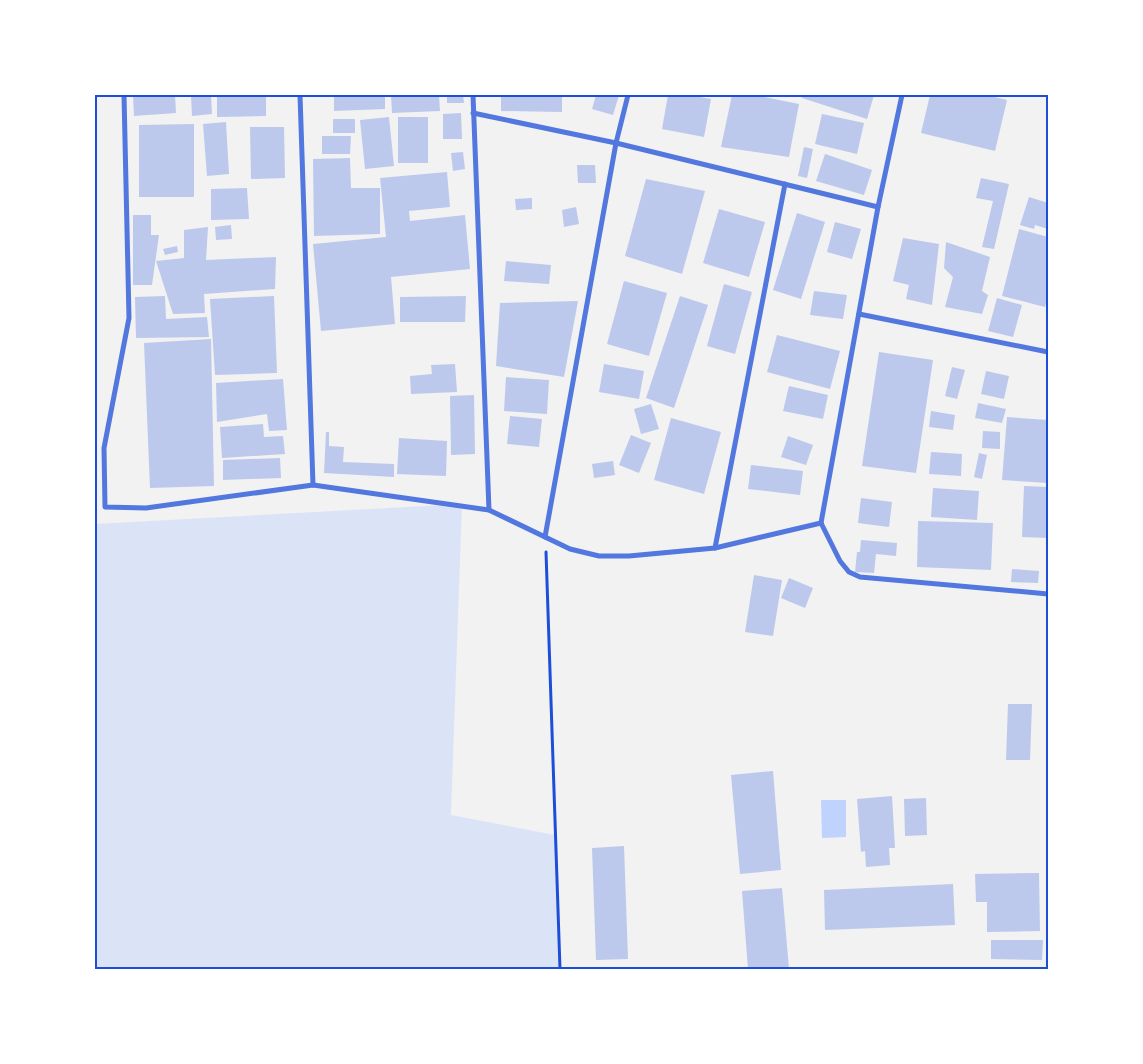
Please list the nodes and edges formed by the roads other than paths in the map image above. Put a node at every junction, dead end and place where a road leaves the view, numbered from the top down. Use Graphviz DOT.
graph roads {
  1 [pos="124,95"];
  2 [pos="300,95"];
  3 [pos="473,95"];
  4 [pos="628,95"];
  5 [pos="902,95"];
  6 [pos="473,113"];
  7 [pos="616,143"];
  8 [pos="785,184"];
  9 [pos="878,207"];
  10 [pos="859,314"];
  11 [pos="1048,352"];
  12 [pos="313,485"];
  13 [pos="489,510"];
  14 [pos="821,523"];
  15 [pos="546,537"];
  16 [pos="715,548"];
  17 [pos="1048,594"];
  1 -- 12 [label="street"];
  2 -- 12 [label="street"];
  3 -- 6 [label="street"];
  4 -- 7 [label="street"];
  5 -- 9 [label="street"];
  6 -- 7 [label="street"];
  6 -- 13 [label="street"];
  7 -- 8 [label="street"];
  7 -- 15 [label="street"];
  8 -- 9 [label="street"];
  8 -- 16 [label="street"];
  9 -- 10 [label="street"];
  10 -- 11 [label="street"];
  10 -- 14 [label="street"];
  12 -- 13 [label="street"];
  13 -- 15 [label="street"];
  14 -- 16 [label="street"];
  14 -- 17 [label="street"];
  15 -- 16 [label="street"];
}
